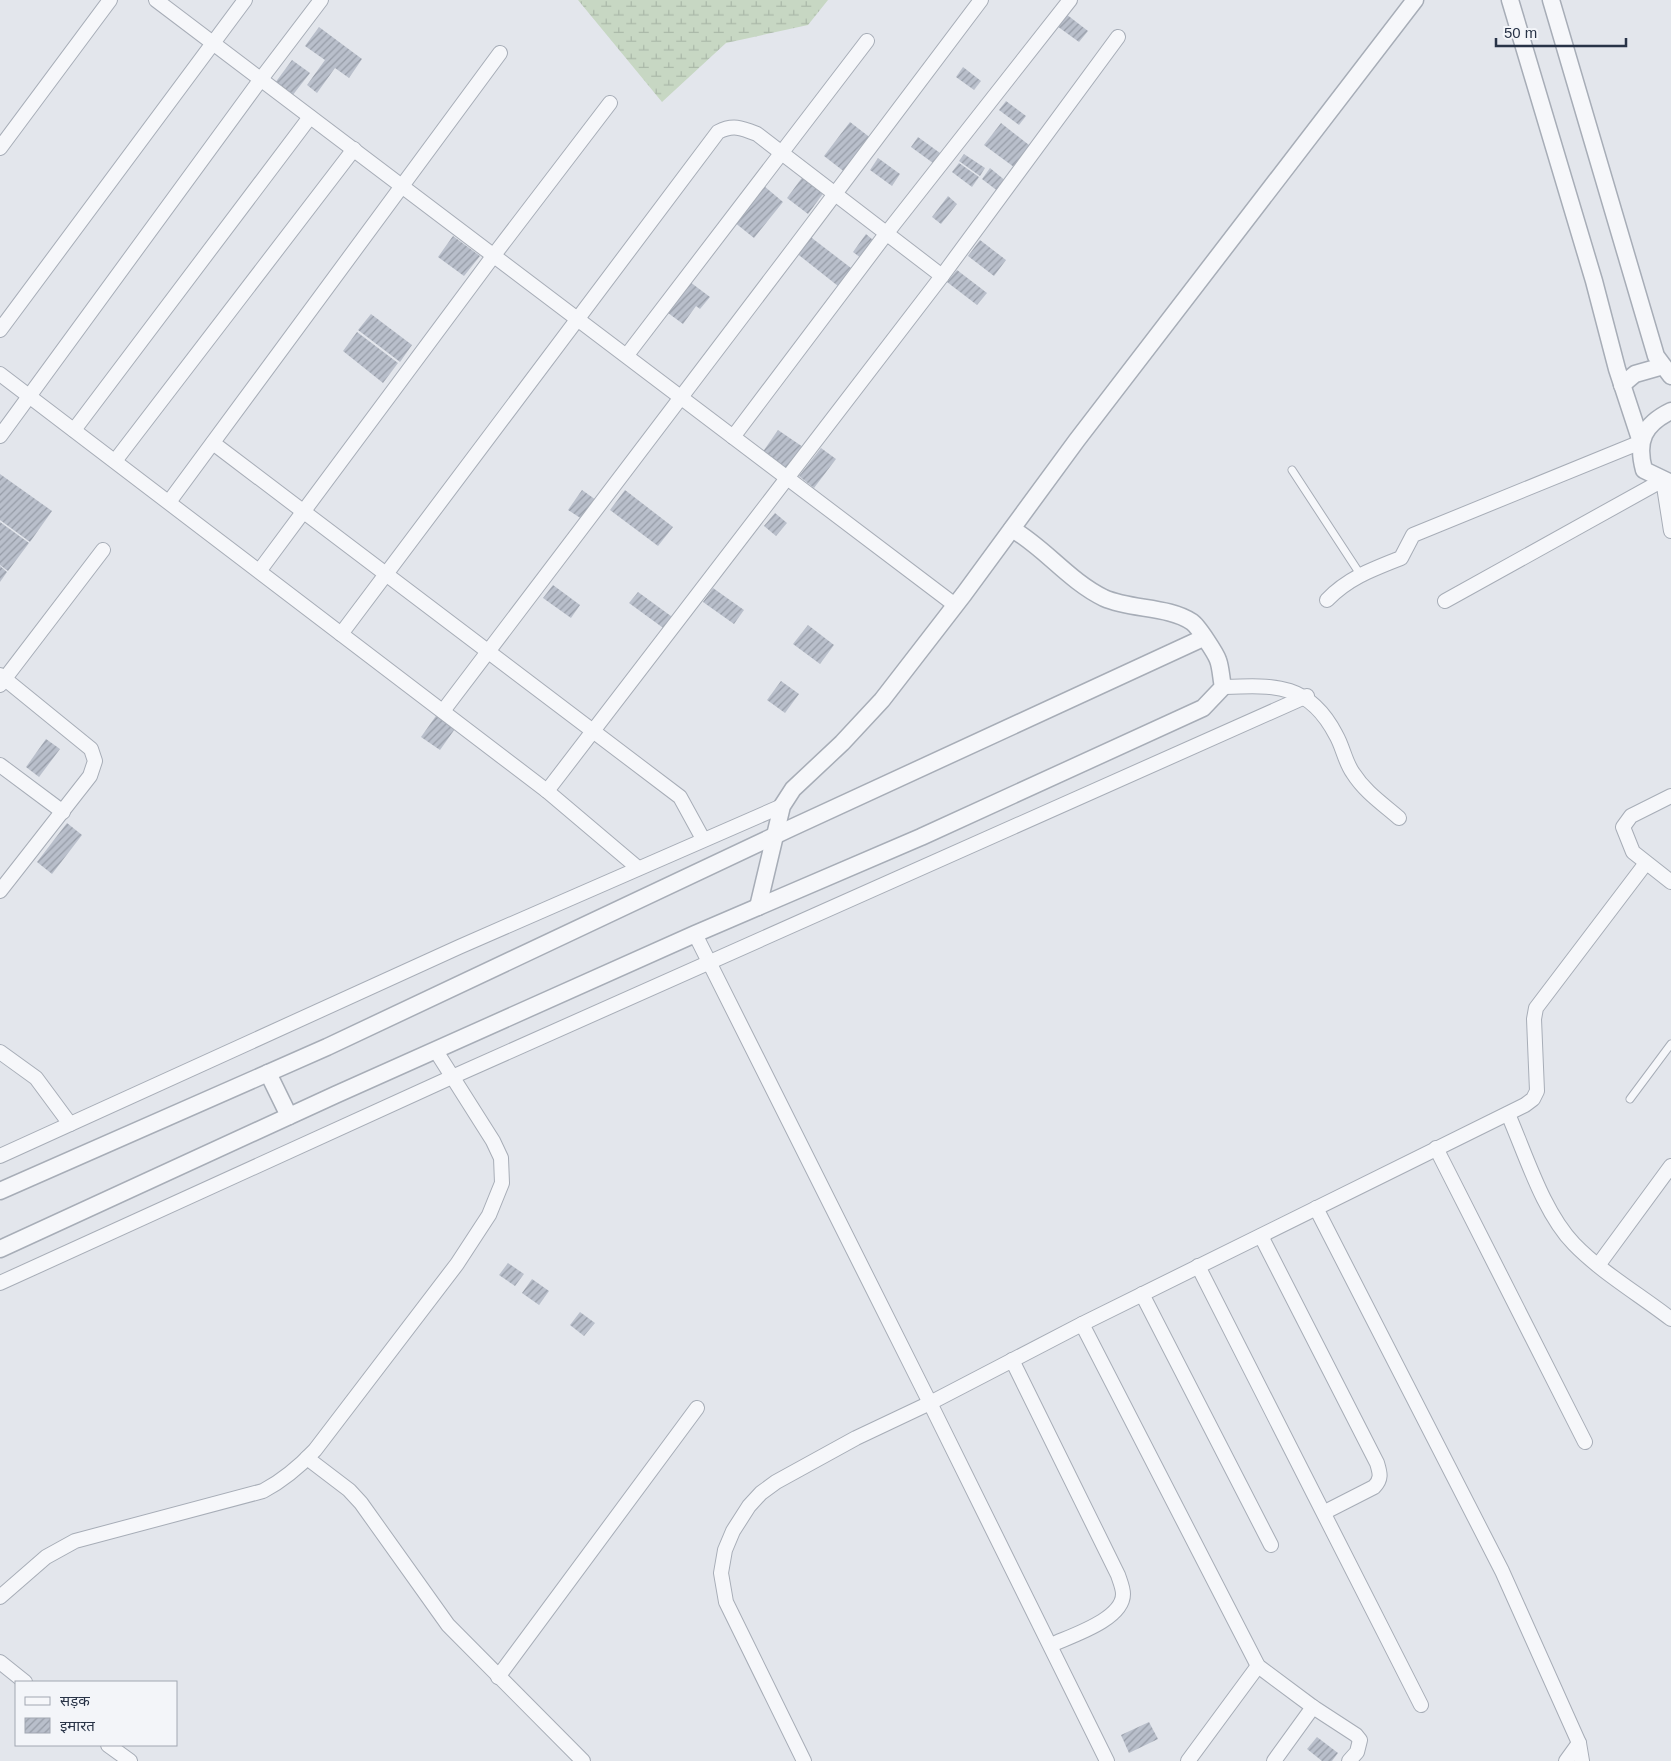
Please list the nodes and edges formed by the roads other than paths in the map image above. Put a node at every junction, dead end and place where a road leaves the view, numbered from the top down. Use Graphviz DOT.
graph roads {
  1 [pos="110,0"];
  2 [pos="156,0"];
  3 [pos="245,0"];
  4 [pos="321,0"];
  5 [pos="981,0"];
  6 [pos="1070,0"];
  7 [pos="1415,0"];
  8 [pos="1510,0"];
  9 [pos="1551,0"];
  10 [pos="1118,37"];
  11 [pos="867,41"];
  12 [pos="213,43"];
  13 [pos="500,54"];
  14 [pos="260,79"];
  15 [pos="610,103"];
  16 [pos="310,116"];
  17 [pos="0,148"];
  18 [pos="354,150"];
  19 [pos="782,153"];
  20 [pos="403,187"];
  21 [pos="836,194"];
  22 [pos="886,234"];
  23 [pos="494,255"];
  24 [pos="942,276"];
  25 [pos="578,319"];
  26 [pos="0,330"];
  27 [pos="628,355"];
  28 [pos="1668,368"];
  29 [pos="0,374"];
  30 [pos="1622,385"];
  31 [pos="29,396"];
  32 [pos="680,396"];
  33 [pos="1671,411"];
  34 [pos="74,430"];
  35 [pos="0,436"];
  36 [pos="733,437"];
  37 [pos="1641,442"];
  38 [pos="213,443"];
  39 [pos="115,461"];
  40 [pos="1292,470"];
  41 [pos="786,477"];
  42 [pos="1667,482"];
  43 [pos="169,502"];
  44 [pos="304,512"];
  45 [pos="1012,529"];
  46 [pos="1671,531"];
  47 [pos="103,550"];
  48 [pos="260,570"];
  49 [pos="386,574"];
  50 [pos="1360,574"];
  51 [pos="1327,600"];
  52 [pos="1445,601"];
  53 [pos="955,605"];
  54 [pos="341,634"];
  55 [pos="1204,638"];
  56 [pos="488,651"];
  57 [pos="2,680"];
  58 [pos="1223,686"];
  59 [pos="1306,696"];
  60 [pos="443,711"];
  61 [pos="593,730"];
  62 [pos="0,765"];
  63 [pos="547,791"];
  64 [pos="1671,796"];
  65 [pos="782,806"];
  66 [pos="63,812"];
  67 [pos="1399,818"];
  68 [pos="776,835"];
  69 [pos="703,839"];
  70 [pos="1646,863"];
  71 [pos="638,868"];
  72 [pos="1671,882"];
  73 [pos="0,891"];
  74 [pos="758,906"];
  75 [pos="694,934"];
  76 [pos="709,962"];
  77 [pos="1671,1044"];
  78 [pos="436,1051"];
  79 [pos="0,1052"];
  80 [pos="268,1073"];
  81 [pos="452,1077"];
  82 [pos="1630,1099"];
  83 [pos="1508,1114"];
  84 [pos="289,1116"];
  85 [pos="70,1124"];
  86 [pos="1436,1148"];
  87 [pos="0,1156"];
  88 [pos="1671,1166"];
  89 [pos="0,1191"];
  90 [pos="1316,1208"];
  91 [pos="1261,1236"];
  92 [pos="0,1249"];
  93 [pos="1599,1264"];
  94 [pos="1198,1266"];
  95 [pos="0,1284"];
  96 [pos="1142,1294"];
  97 [pos="1671,1319"];
  98 [pos="1082,1324"];
  99 [pos="1012,1360"];
  100 [pos="930,1403"];
  101 [pos="697,1408"];
  102 [pos="1585,1442"];
  103 [pos="307,1458"];
  104 [pos="1325,1512"];
  105 [pos="1271,1545"];
  106 [pos="0,1596"];
  107 [pos="1051,1646"];
  108 [pos="0,1662"];
  109 [pos="1258,1666"];
  110 [pos="498,1677"];
  111 [pos="24,1681"];
  112 [pos="1422,1705"];
  113 [pos="1314,1708"];
  114 [pos="1579,1743"];
  115 [pos="109,1746"];
  116 [pos="130,1761"];
  117 [pos="583,1761"];
  118 [pos="804,1761"];
  119 [pos="1107,1761"];
  120 [pos="1188,1761"];
  121 [pos="1274,1761"];
  122 [pos="1349,1761"];
  123 [pos="1566,1761"];
  124 [pos="1582,1761"];
  1 -- 17 [label="street"];
  2 -- 12 [label="street"];
  3 -- 12 [label="street"];
  4 -- 14 [label="street"];
  5 -- 21 [label="street"];
  6 -- 22 [label="street"];
  7 -- 45 [label="street"];
  8 -- 30 [label="street"];
  9 -- 28 [label="street"];
  10 -- 24 [label="street"];
  11 -- 19 [label="street"];
  12 -- 14 [label="street"];
  12 -- 26 [label="street"];
  13 -- 20 [label="street"];
  14 -- 16 [label="street"];
  14 -- 31 [label="street"];
  15 -- 23 [label="street"];
  16 -- 18 [label="street"];
  16 -- 34 [label="street"];
  18 -- 20 [label="street"];
  18 -- 39 [label="street"];
  19 -- 21 [label="street"];
  19 -- 25 [label="street"];
  19 -- 27 [label="street"];
  20 -- 23 [label="street"];
  20 -- 38 [label="street"];
  21 -- 22 [label="street"];
  21 -- 32 [label="street"];
  22 -- 24 [label="street"];
  22 -- 36 [label="street"];
  23 -- 25 [label="street"];
  23 -- 44 [label="street"];
  24 -- 41 [label="street"];
  25 -- 27 [label="street"];
  25 -- 49 [label="street"];
  27 -- 32 [label="street"];
  28 -- 30 [label="street"];
  29 -- 31 [label="street"];
  30 -- 37 [label="street"];
  31 -- 34 [label="street"];
  31 -- 35 [label="street"];
  32 -- 36 [label="street"];
  32 -- 56 [label="street"];
  33 -- 37 [label="street"];
  34 -- 39 [label="street"];
  36 -- 41 [label="street"];
  37 -- 42 [label="street"];
  37 -- 50 [label="street"];
  38 -- 43 [label="street"];
  38 -- 44 [label="street"];
  39 -- 43 [label="street"];
  40 -- 50 [label="lane"];
  41 -- 53 [label="street"];
  41 -- 61 [label="street"];
  42 -- 46 [label="street"];
  42 -- 52 [label="street"];
  43 -- 48 [label="street"];
  44 -- 48 [label="street"];
  44 -- 49 [label="street"];
  45 -- 53 [label="street"];
  45 -- 55 [label="street"];
  47 -- 57 [label="street"];
  48 -- 54 [label="street"];
  49 -- 54 [label="street"];
  49 -- 56 [label="street"];
  50 -- 51 [label="street"];
  53 -- 65 [label="street"];
  54 -- 60 [label="street"];
  55 -- 58 [label="street"];
  55 -- 68 [label="street"];
  56 -- 60 [label="street"];
  56 -- 61 [label="street"];
  57 -- 66 [label="street"];
  58 -- 59 [label="street"];
  58 -- 74 [label="street"];
  59 -- 67 [label="street"];
  59 -- 76 [label="street"];
  60 -- 63 [label="street"];
  61 -- 63 [label="street"];
  61 -- 69 [label="street"];
  62 -- 66 [label="street"];
  63 -- 71 [label="street"];
  64 -- 70 [label="street"];
  65 -- 68 [label="street"];
  65 -- 69 [label="street"];
  66 -- 73 [label="street"];
  68 -- 74 [label="street"];
  68 -- 80 [label="street"];
  69 -- 71 [label="street"];
  70 -- 72 [label="street"];
  70 -- 83 [label="street"];
  71 -- 85 [label="street"];
  74 -- 75 [label="street"];
  75 -- 76 [label="street"];
  75 -- 78 [label="street"];
  76 -- 81 [label="street"];
  76 -- 100 [label="street"];
  77 -- 82 [label="lane"];
  78 -- 81 [label="street"];
  78 -- 84 [label="street"];
  79 -- 85 [label="street"];
  80 -- 84 [label="street"];
  80 -- 89 [label="street"];
  81 -- 95 [label="street"];
  81 -- 103 [label="street"];
  83 -- 86 [label="street"];
  83 -- 93 [label="street"];
  84 -- 92 [label="street"];
  85 -- 87 [label="street"];
  86 -- 90 [label="street"];
  86 -- 102 [label="street"];
  88 -- 93 [label="street"];
  90 -- 91 [label="street"];
  90 -- 114 [label="street"];
  91 -- 94 [label="street"];
  91 -- 104 [label="street"];
  93 -- 97 [label="street"];
  94 -- 96 [label="street"];
  94 -- 104 [label="street"];
  96 -- 98 [label="street"];
  96 -- 105 [label="street"];
  98 -- 99 [label="street"];
  98 -- 109 [label="street"];
  99 -- 100 [label="street"];
  99 -- 107 [label="street"];
  100 -- 107 [label="street"];
  100 -- 118 [label="street"];
  101 -- 110 [label="street"];
  103 -- 106 [label="street"];
  103 -- 110 [label="street"];
  104 -- 112 [label="street"];
  107 -- 119 [label="street"];
  108 -- 111 [label="street"];
  109 -- 113 [label="street"];
  109 -- 120 [label="street"];
  110 -- 117 [label="street"];
  113 -- 121 [label="street"];
  113 -- 122 [label="street"];
  114 -- 123 [label="street"];
  114 -- 124 [label="street"];
  115 -- 116 [label="street"];
}
